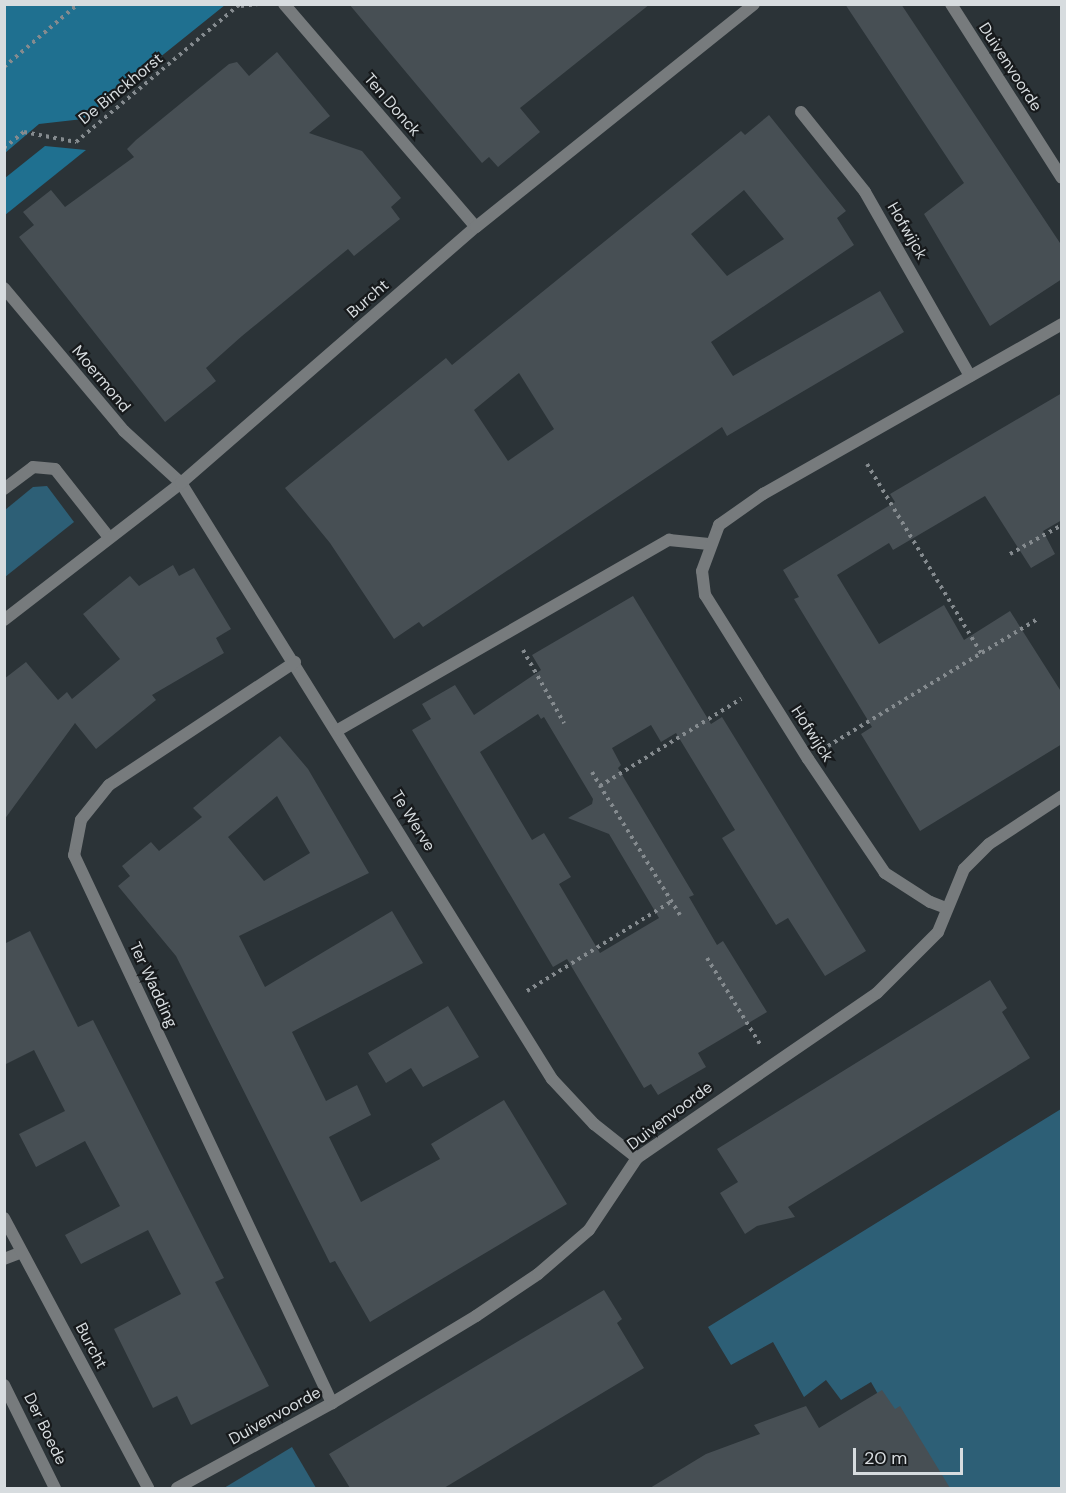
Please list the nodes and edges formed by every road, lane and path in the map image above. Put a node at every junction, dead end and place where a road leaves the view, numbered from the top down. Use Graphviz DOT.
graph roads {
  1 [pos="78,4"];
  2 [pos="258,4"];
  3 [pos="284,4"];
  4 [pos="754,4"];
  5 [pos="951,4"];
  6 [pos="240,6"];
  7 [pos="4,68"];
  8 [pos="801,112"];
  9 [pos="4,148"];
  10 [pos="1062,178"];
  11 [pos="476,227"];
  12 [pos="4,288"];
  13 [pos="1062,324"];
  14 [pos="970,376"];
  15 [pos="854,442"];
  16 [pos="181,483"];
  17 [pos="4,489"];
  18 [pos="1061,526"];
  19 [pos="108,536"];
  20 [pos="709,544"];
  21 [pos="1010,554"];
  22 [pos="1038,619"];
  23 [pos="4,620"];
  24 [pos="512,630"];
  25 [pos="981,653"];
  26 [pos="295,662"];
  27 [pos="762,686"];
  28 [pos="564,723"];
  29 [pos="338,730"];
  30 [pos="808,759"];
  31 [pos="591,772"];
  32 [pos="600,786"];
  33 [pos="1062,796"];
  34 [pos="672,902"];
  35 [pos="946,908"];
  36 [pos="680,915"];
  37 [pos="707,958"];
  38 [pos="506,1003"];
  39 [pos="772,1063"];
  40 [pos="637,1158"];
  41 [pos="4,1218"];
  42 [pos="22,1252"];
  43 [pos="4,1259"];
  44 [pos="4,1385"];
  45 [pos="332,1403"];
  46 [pos="55,1488"];
  47 [pos="148,1488"];
  48 [pos="177,1488"];
  1 -- 7 [label="path"];
  2 -- 6 [label="path"];
  3 -- 11 [label="street, Ten Donck"];
  4 -- 11 [label="street, Burcht"];
  5 -- 10 [label="street, Duivenvoorde"];
  6 -- 9 [label="path, De Binckhorst"];
  8 -- 14 [label="street, Hofwijck"];
  11 -- 16 [label="street, Burcht"];
  12 -- 16 [label="street, Moermond"];
  13 -- 14 [label="street, Hofwijck"];
  14 -- 15 [label="street, Hofwijck"];
  15 -- 20 [label="street, Hofwijck"];
  15 -- 25 [label="path"];
  16 -- 19 [label="street, Burcht"];
  16 -- 26 [label="street, Te Werve"];
  17 -- 19 [label="street"];
  18 -- 21 [label="path"];
  19 -- 23 [label="street, Burcht"];
  20 -- 24 [label="street"];
  20 -- 27 [label="street, Hofwijck"];
  22 -- 25 [label="path"];
  24 -- 28 [label="path"];
  24 -- 29 [label="street"];
  25 -- 30 [label="path"];
  26 -- 29 [label="street, Te Werve"];
  26 -- 45 [label="street, Ter Wadding"];
  27 -- 30 [label="street, Hofwijck"];
  27 -- 32 [label="path"];
  29 -- 38 [label="street, Te Werve"];
  30 -- 35 [label="street, Hofwijck"];
  31 -- 32 [label="path"];
  32 -- 34 [label="path"];
  33 -- 35 [label="street, Duivenvoorde"];
  34 -- 36 [label="path"];
  34 -- 38 [label="path"];
  35 -- 39 [label="street, Duivenvoorde"];
  37 -- 39 [label="path"];
  38 -- 40 [label="street, Te Werve"];
  39 -- 40 [label="street, Duivenvoorde"];
  40 -- 45 [label="street, Duivenvoorde"];
  41 -- 42 [label="street, Burcht"];
  42 -- 43 [label="street"];
  42 -- 47 [label="street, Burcht"];
  44 -- 46 [label="street, Der Boede"];
  45 -- 48 [label="street, Duivenvoorde"];
}
